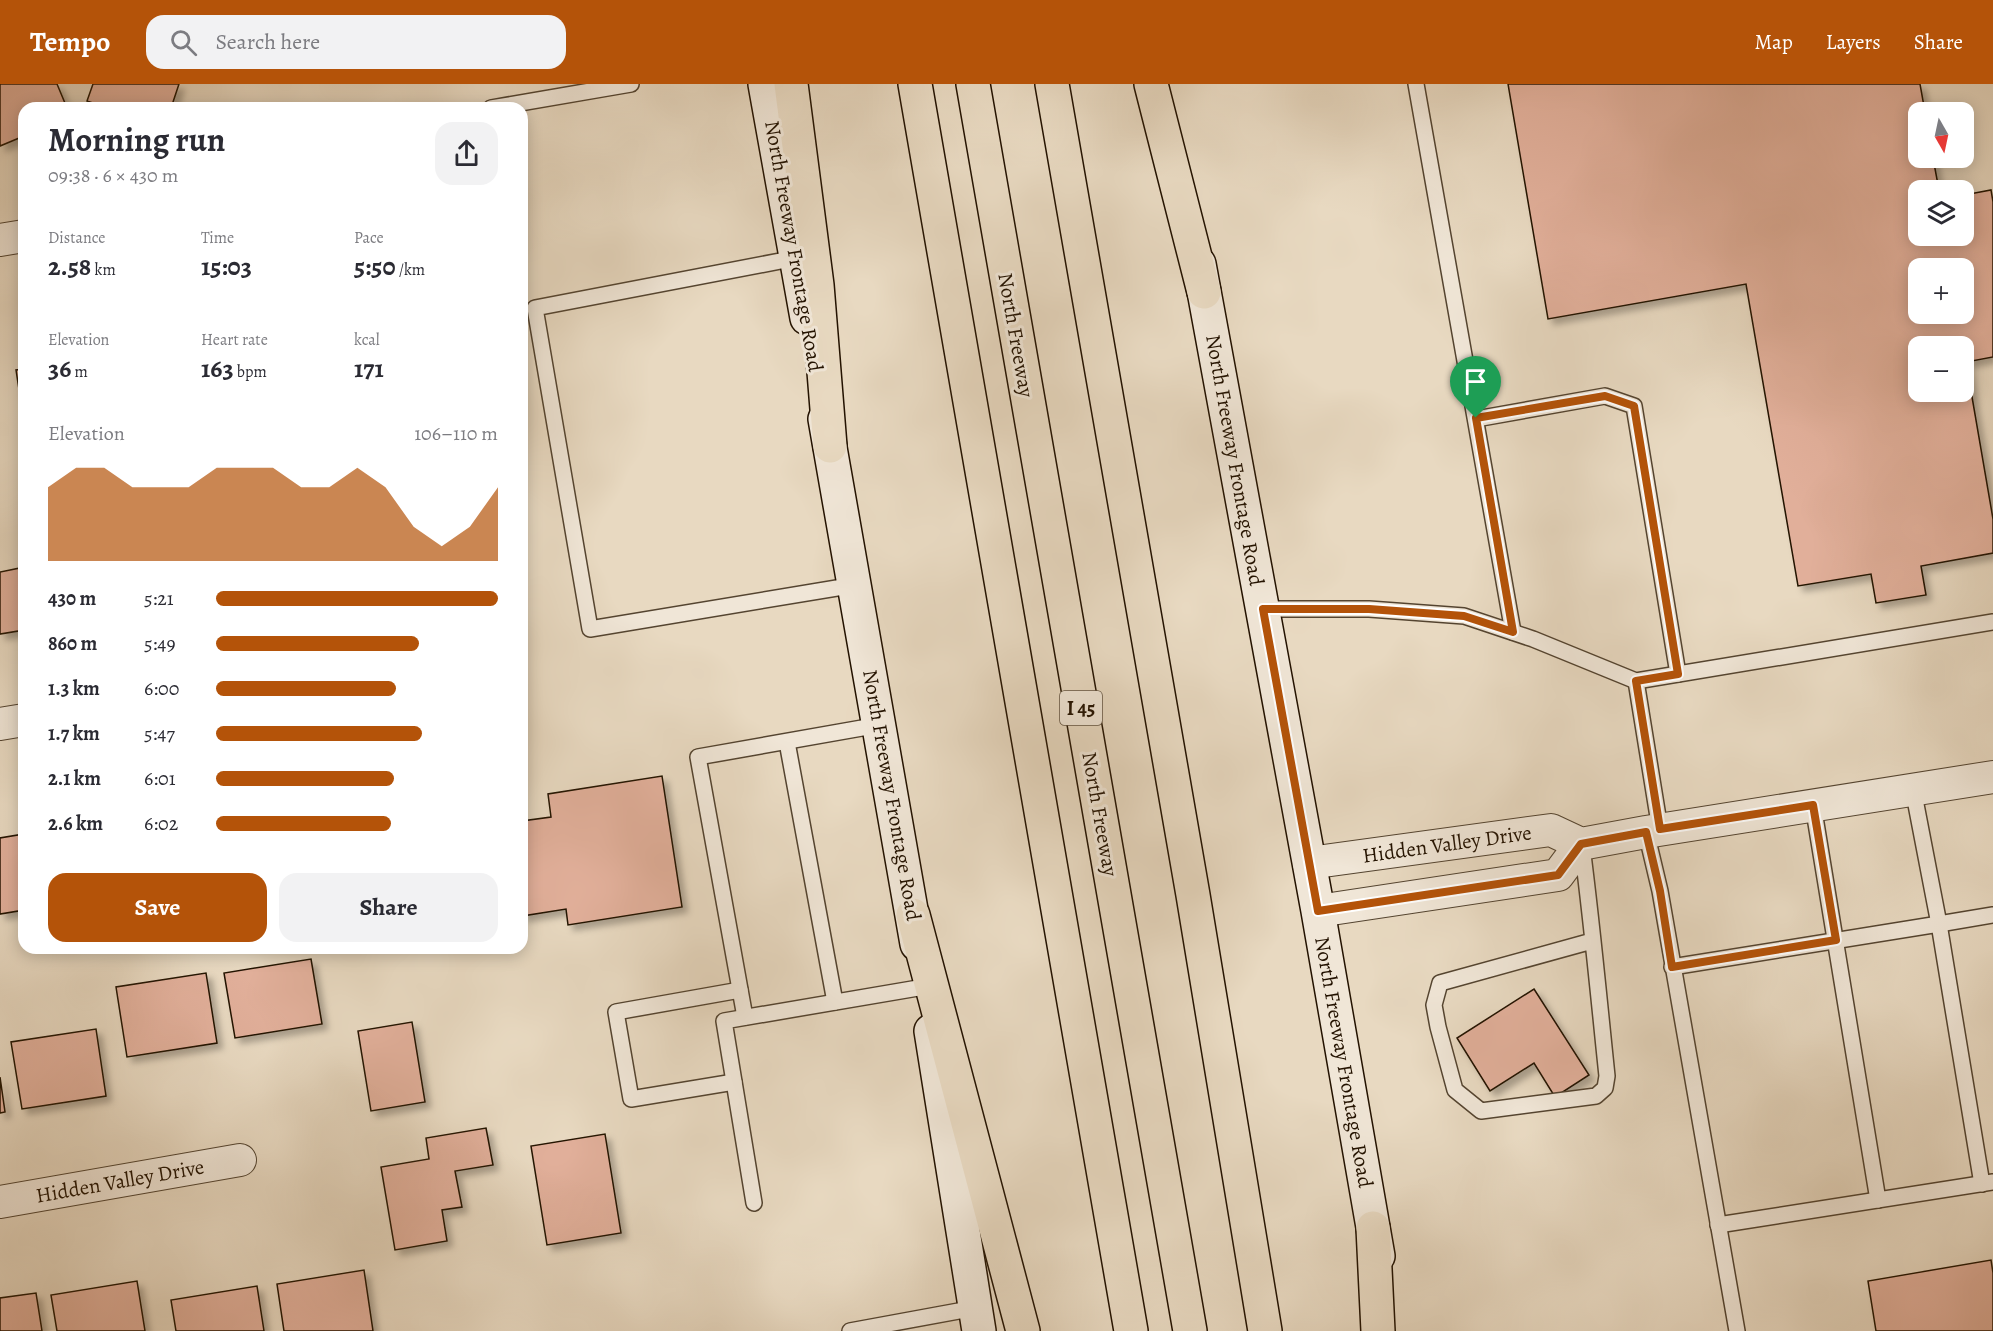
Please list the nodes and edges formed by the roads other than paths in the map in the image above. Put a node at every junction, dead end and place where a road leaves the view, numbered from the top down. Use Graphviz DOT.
graph roads {
  1 [pos="631,84"];
  2 [pos="765,84"];
  3 [pos="791,84"];
  4 [pos="915,84"];
  5 [pos="972,84"];
  6 [pos="1052,84"];
  7 [pos="1150,84"];
  8 [pos="1167,84"];
  9 [pos="1416,84"];
  10 [pos="608,86"];
  11 [pos="523,102"];
  12 [pos="18,237"];
  13 [pos="0,240"];
  14 [pos="796,258"];
  15 [pos="1204,292"];
  16 [pos="1476,418"];
  17 [pos="830,446"];
  18 [pos="855,585"];
  19 [pos="1263,609"];
  20 [pos="1993,622"];
  21 [pos="1513,632"];
  22 [pos="1678,674"];
  23 [pos="1636,681"];
  24 [pos="18,721"];
  25 [pos="0,724"];
  26 [pos="879,724"];
  27 [pos="787,742"];
  28 [pos="1993,777"];
  29 [pos="1913,789"];
  30 [pos="1813,805"];
  31 [pos="1653,830"];
  32 [pos="1581,844"];
  33 [pos="1309,863"];
  34 [pos="1318,911"];
  35 [pos="913,915"];
  36 [pos="1993,915"];
  37 [pos="1939,924"];
  38 [pos="1836,940"];
  39 [pos="1592,941"];
  40 [pos="1672,967"];
  41 [pos="924,987"];
  42 [pos="740,990"];
  43 [pos="835,1002"];
  44 [pos="745,1017"];
  45 [pos="734,1082"];
  46 [pos="240,1160"];
  47 [pos="1988,1183"];
  48 [pos="1878,1200"];
  49 [pos="0,1202"];
  50 [pos="754,1203"];
  51 [pos="1718,1225"];
  52 [pos="1373,1228"];
  53 [pos="977,1319"];
  54 [pos="850,1331"];
  55 [pos="1023,1331"];
  56 [pos="1131,1331"];
  57 [pos="1190,1331"];
  58 [pos="1265,1331"];
  59 [pos="1378,1331"];
  60 [pos="1394,1331"];
  61 [pos="1737,1331"];
  1 -- 10 [label="lane"];
  2 -- 14 [label="main road, North Freeway Frontage Road"];
  3 -- 17 [label="highway"];
  4 -- 56 [label="highway"];
  5 -- 57 [label="highway, North Freeway / I 45"];
  6 -- 58 [label="highway"];
  7 -- 15 [label="highway"];
  8 -- 15 [label="main road, North Freeway Frontage Road"];
  9 -- 16 [label="lane"];
  10 -- 11 [label="lane"];
  12 -- 13 [label="street"];
  14 -- 17 [label="main road, North Freeway Frontage Road"];
  14 -- 18 [label="lane"];
  15 -- 19 [label="main road, North Freeway Frontage Road"];
  16 -- 21 [label="lane"];
  16 -- 22 [label="lane"];
  17 -- 18 [label="main road, North Freeway Frontage Road"];
  18 -- 26 [label="main road, North Freeway Frontage Road"];
  19 -- 21 [label="lane"];
  19 -- 33 [label="main road, North Freeway Frontage Road"];
  20 -- 22 [label="lane"];
  21 -- 23 [label="lane"];
  22 -- 23 [label="lane"];
  23 -- 31 [label="lane"];
  24 -- 25 [label="street"];
  26 -- 27 [label="lane"];
  26 -- 35 [label="main road, North Freeway Frontage Road"];
  27 -- 42 [label="lane"];
  27 -- 43 [label="lane"];
  28 -- 29 [label="street"];
  29 -- 30 [label="street"];
  29 -- 37 [label="lane"];
  30 -- 31 [label="street"];
  30 -- 38 [label="lane"];
  31 -- 32 [label="street"];
  31 -- 40 [label="lane"];
  32 -- 33 [label="street, Hidden Valley Drive"];
  32 -- 34 [label="street"];
  32 -- 39 [label="lane"];
  33 -- 34 [label="main road, North Freeway Frontage Road"];
  34 -- 52 [label="main road, North Freeway Frontage Road"];
  35 -- 41 [label="main road, North Freeway Frontage Road"];
  35 -- 55 [label="highway"];
  36 -- 37 [label="lane"];
  37 -- 38 [label="lane"];
  37 -- 47 [label="lane"];
  38 -- 40 [label="lane"];
  38 -- 48 [label="lane"];
  39 -- 39 [label="lane"];
  40 -- 51 [label="lane"];
  41 -- 43 [label="lane"];
  41 -- 53 [label="main road, North Freeway Frontage Road"];
  42 -- 44 [label="lane"];
  42 -- 45 [label="lane"];
  43 -- 44 [label="lane"];
  44 -- 45 [label="lane"];
  45 -- 50 [label="lane"];
  46 -- 49 [label="street, Hidden Valley Drive"];
  47 -- 48 [label="lane"];
  48 -- 51 [label="lane"];
  51 -- 61 [label="lane"];
  52 -- 59 [label="highway"];
  52 -- 60 [label="main road, North Freeway Frontage Road"];
  53 -- 54 [label="lane"];
}
